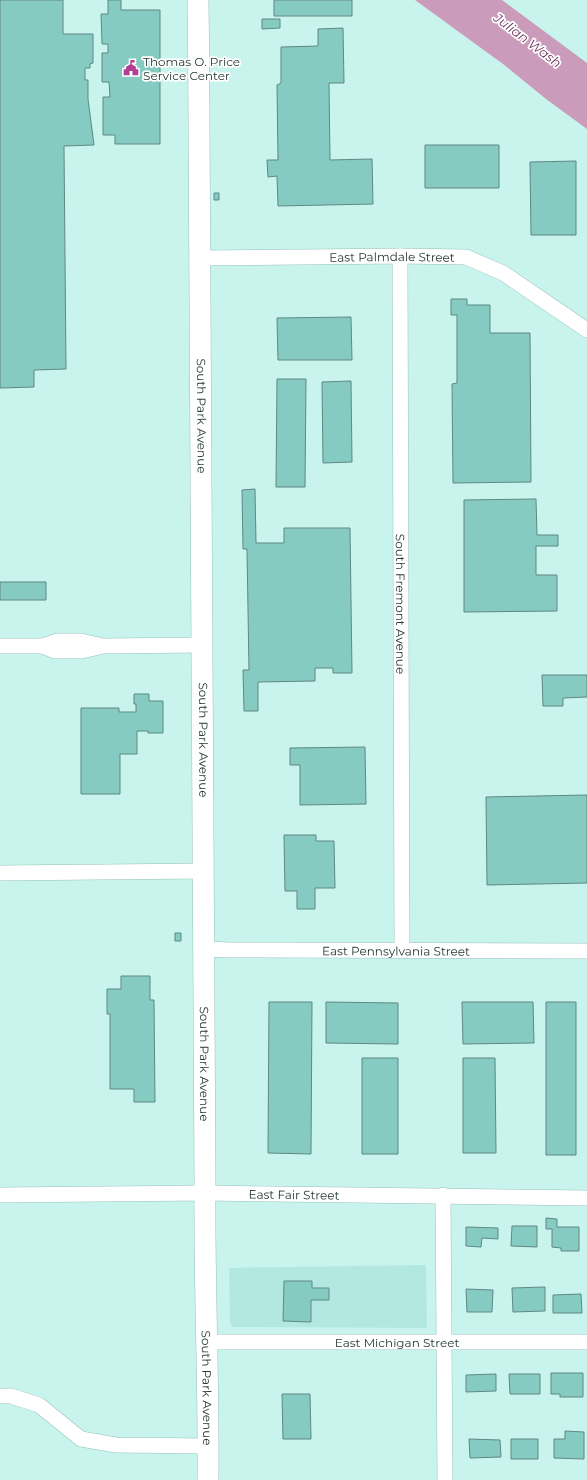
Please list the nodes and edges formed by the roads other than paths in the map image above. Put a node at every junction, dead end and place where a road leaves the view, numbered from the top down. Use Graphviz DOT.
graph roads {
  1 [pos="198,0"];
  2 [pos="400,256"];
  3 [pos="201,258"];
  4 [pos="587,330"];
  5 [pos="203,645"];
  6 [pos="0,646"];
  7 [pos="204,871"];
  8 [pos="0,873"];
  9 [pos="205,949"];
  10 [pos="402,951"];
  11 [pos="587,951"];
  12 [pos="204,1193"];
  13 [pos="0,1195"];
  14 [pos="443,1196"];
  15 [pos="587,1198"];
  16 [pos="207,1342"];
  17 [pos="444,1342"];
  18 [pos="587,1342"];
  19 [pos="0,1396"];
  20 [pos="208,1446"];
  21 [pos="208,1480"];
  22 [pos="445,1480"];
  1 -- 3 [label="main road, South Park Avenue"];
  2 -- 3 [label="street, East Palmdale Street"];
  2 -- 4 [label="street, East Palmdale Street"];
  2 -- 10 [label="street, South Fremont Avenue"];
  3 -- 5 [label="main road, South Park Avenue"];
  5 -- 6 [label="street"];
  5 -- 7 [label="main road, South Park Avenue"];
  7 -- 8 [label="street"];
  7 -- 9 [label="main road, South Park Avenue"];
  9 -- 10 [label="street, East Pennsylvania Street"];
  9 -- 12 [label="main road, South Park Avenue"];
  10 -- 11 [label="street, East Pennsylvania Street"];
  12 -- 13 [label="street, East Fair Street"];
  12 -- 14 [label="street, East Fair Street"];
  12 -- 16 [label="main road, South Park Avenue"];
  14 -- 15 [label="street, East Fair Street"];
  14 -- 17 [label="street"];
  16 -- 17 [label="street, East Michigan Street"];
  16 -- 20 [label="main road, South Park Avenue"];
  17 -- 18 [label="street, East Michigan Street"];
  17 -- 22 [label="street"];
  19 -- 20 [label="street"];
  20 -- 21 [label="main road, South Park Avenue"];
}
